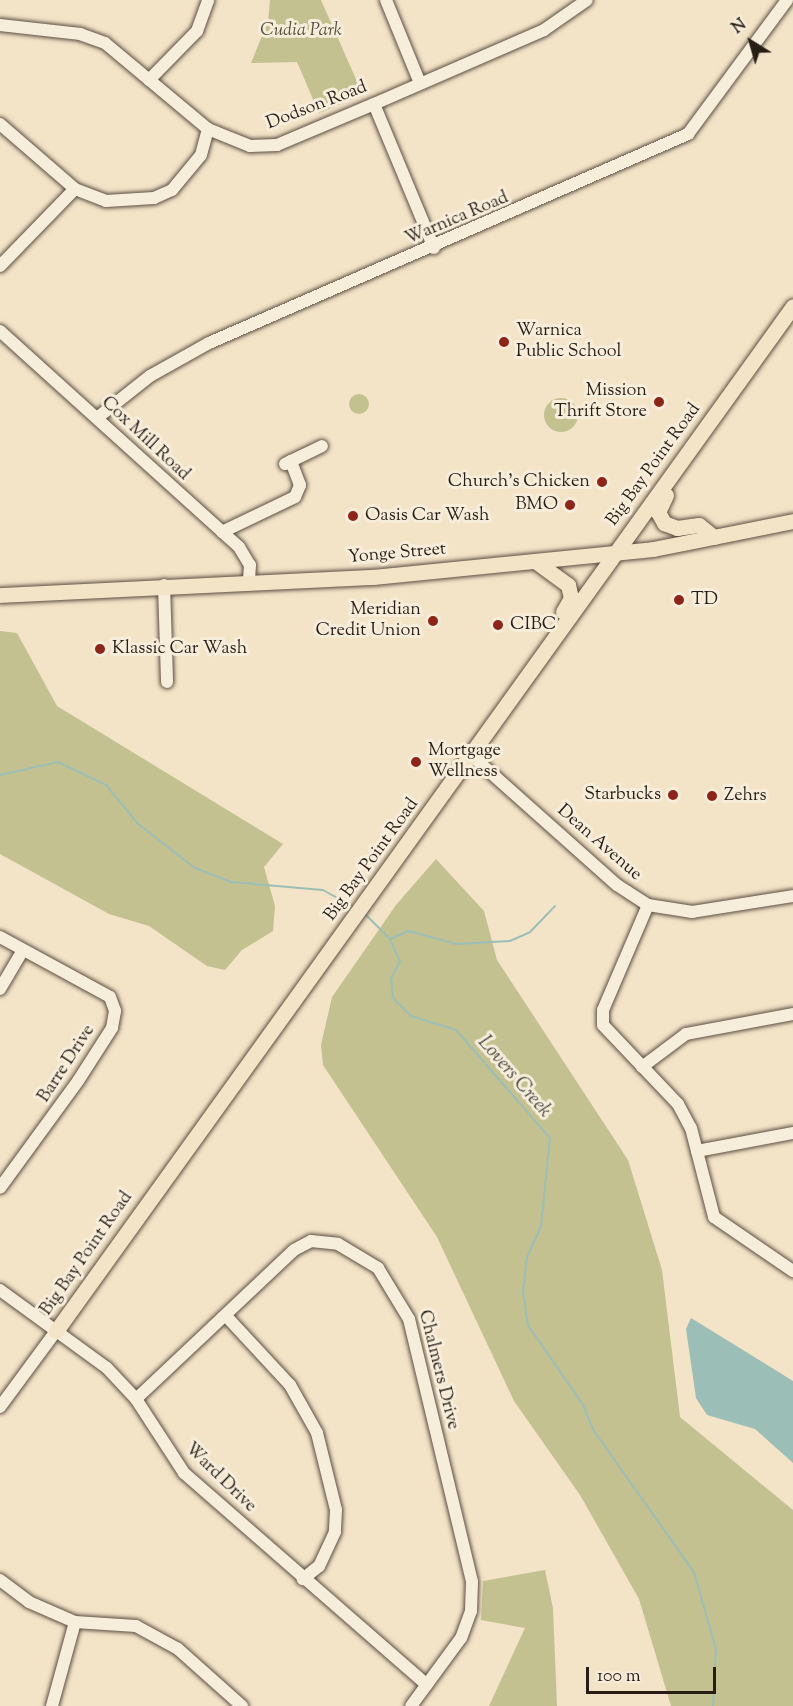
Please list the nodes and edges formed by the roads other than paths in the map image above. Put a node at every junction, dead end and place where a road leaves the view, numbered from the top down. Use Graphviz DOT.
graph roads {
  1 [pos="208,0"];
  2 [pos="386,0"];
  3 [pos="588,0"];
  4 [pos="787,0"];
  5 [pos="0,25"];
  6 [pos="149,80"];
  7 [pos="419,81"];
  8 [pos="374,104"];
  9 [pos="0,124"];
  10 [pos="208,129"];
  11 [pos="75,189"];
  12 [pos="434,248"];
  13 [pos="0,266"];
  14 [pos="793,306"];
  15 [pos="0,331"];
  16 [pos="97,418"];
  17 [pos="322,446"];
  18 [pos="670,479"];
  19 [pos="793,521"];
  20 [pos="222,532"];
  21 [pos="714,537"];
  22 [pos="615,553"];
  23 [pos="535,561"];
  24 [pos="249,581"];
  25 [pos="164,585"];
  26 [pos="0,596"];
  27 [pos="556,631"];
  28 [pos="167,682"];
  29 [pos="472,756"];
  30 [pos="793,896"];
  31 [pos="648,904"];
  32 [pos="0,937"];
  33 [pos="23,950"];
  34 [pos="0,989"];
  35 [pos="793,1014"];
  36 [pos="642,1067"];
  37 [pos="793,1133"];
  38 [pos="698,1151"];
  39 [pos="0,1188"];
  40 [pos="793,1271"];
  41 [pos="0,1290"];
  42 [pos="227,1317"];
  43 [pos="56,1331"];
  44 [pos="136,1399"];
  45 [pos="0,1407"];
  46 [pos="0,1580"];
  47 [pos="303,1580"];
  48 [pos="75,1622"];
  49 [pos="427,1685"];
  50 [pos="52,1706"];
  51 [pos="242,1706"];
  52 [pos="411,1706"];
  1 -- 6 [label="street"];
  2 -- 7 [label="street"];
  3 -- 7 [label="street, Dodson Road"];
  4 -- 12 [label="street, Warnica Road"];
  5 -- 6 [label="street, Dodson Road"];
  6 -- 10 [label="street, Dodson Road"];
  7 -- 8 [label="street, Dodson Road"];
  8 -- 10 [label="street, Dodson Road"];
  8 -- 12 [label="street"];
  9 -- 11 [label="street"];
  10 -- 11 [label="street"];
  11 -- 13 [label="street"];
  12 -- 16 [label="street, Warnica Road"];
  14 -- 18 [label="main road, Big Bay Point Road"];
  15 -- 16 [label="street, Cox Mill Road"];
  16 -- 20 [label="street, Cox Mill Road"];
  17 -- 20 [label="street"];
  18 -- 21 [label="main road"];
  18 -- 22 [label="main road, Big Bay Point Road"];
  19 -- 21 [label="main road, Yonge Street"];
  20 -- 24 [label="street, Cox Mill Road"];
  21 -- 22 [label="main road, Yonge Street"];
  22 -- 23 [label="main road, Yonge Street"];
  22 -- 27 [label="main road, Big Bay Point Road"];
  23 -- 24 [label="main road, Yonge Street"];
  23 -- 27 [label="main road"];
  24 -- 25 [label="main road, Yonge Street"];
  25 -- 26 [label="main road, Yonge Street"];
  25 -- 28 [label="street"];
  27 -- 29 [label="main road, Big Bay Point Road"];
  29 -- 31 [label="street, Dean Avenue"];
  29 -- 43 [label="main road, Big Bay Point Road"];
  30 -- 31 [label="street, Dean Avenue"];
  31 -- 36 [label="street"];
  32 -- 33 [label="street, Barre Drive"];
  33 -- 34 [label="street"];
  33 -- 39 [label="street, Barre Drive"];
  35 -- 36 [label="street"];
  36 -- 38 [label="street"];
  37 -- 38 [label="street"];
  38 -- 40 [label="street"];
  41 -- 43 [label="street, Ward Drive"];
  42 -- 44 [label="street, Chalmers Drive"];
  42 -- 47 [label="street"];
  42 -- 49 [label="street, Chalmers Drive"];
  43 -- 44 [label="street, Ward Drive"];
  43 -- 45 [label="street, Big Bay Point Road"];
  44 -- 47 [label="street, Ward Drive"];
  46 -- 48 [label="street"];
  47 -- 49 [label="street, Ward Drive"];
  48 -- 50 [label="street"];
  48 -- 51 [label="street"];
  49 -- 52 [label="street, Chalmers Drive"];
}
